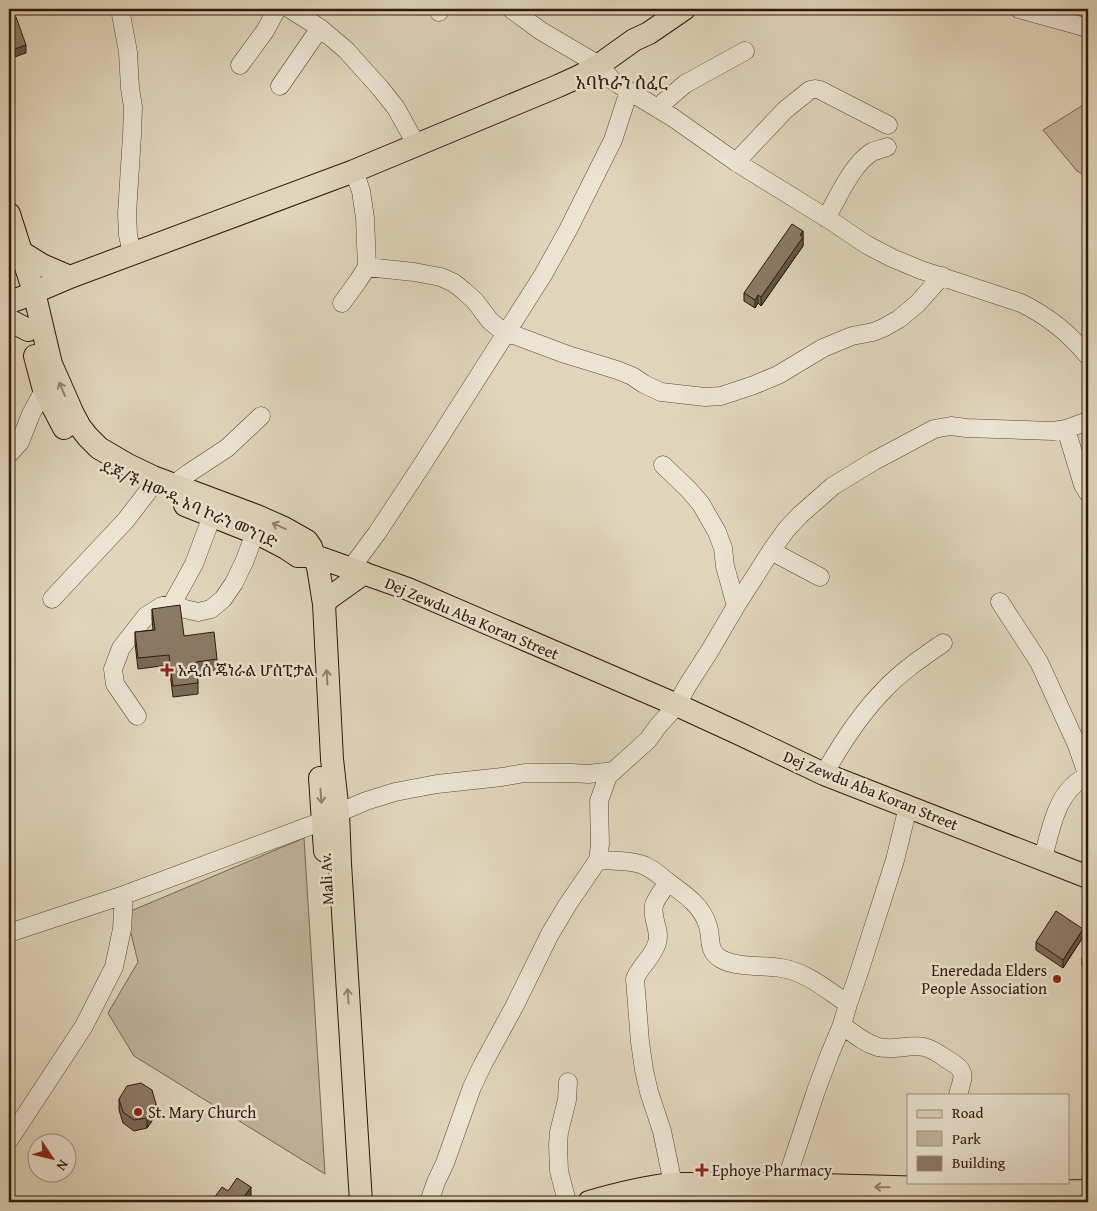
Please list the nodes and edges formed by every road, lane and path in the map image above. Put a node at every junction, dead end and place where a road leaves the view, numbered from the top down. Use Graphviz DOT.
graph roads {
  1 [pos="120,9"];
  2 [pos="277,9"];
  3 [pos="290,9"];
  4 [pos="511,9"];
  5 [pos="684,9"];
  6 [pos="1019,9"];
  7 [pos="320,28"];
  8 [pos="1088,28"];
  9 [pos="745,51"];
  10 [pos="240,65"];
  11 [pos="599,65"];
  12 [pos="280,86"];
  13 [pos="629,91"];
  14 [pos="657,108"];
  15 [pos="888,125"];
  16 [pos="416,144"];
  17 [pos="887,147"];
  18 [pos="736,162"];
  19 [pos="354,171"];
  20 [pos="9,214"];
  21 [pos="826,218"];
  22 [pos="132,254"];
  23 [pos="13,261"];
  24 [pos="367,267"];
  25 [pos="72,276"];
  26 [pos="942,276"];
  27 [pos="21,297"];
  28 [pos="342,303"];
  29 [pos="26,323"];
  30 [pos="506,334"];
  31 [pos="1088,356"];
  32 [pos="44,390"];
  33 [pos="261,416"];
  34 [pos="1088,421"];
  35 [pos="1066,429"];
  36 [pos="9,454"];
  37 [pos="663,465"];
  38 [pos="158,484"];
  39 [pos="1088,493"];
  40 [pos="212,516"];
  41 [pos="255,533"];
  42 [pos="771,551"];
  43 [pos="306,556"];
  44 [pos="357,571"];
  45 [pos="820,577"];
  46 [pos="52,599"];
  47 [pos="1000,602"];
  48 [pos="172,604"];
  49 [pos="324,604"];
  50 [pos="736,606"];
  51 [pos="943,643"];
  52 [pos="677,706"];
  53 [pos="137,716"];
  54 [pos="824,774"];
  55 [pos="1088,777"];
  56 [pos="608,780"];
  57 [pos="908,808"];
  58 [pos="330,817"];
  59 [pos="1043,859"];
  60 [pos="598,860"];
  61 [pos="1088,876"];
  62 [pos="668,882"];
  63 [pos="124,895"];
  64 [pos="9,933"];
  65 [pos="848,1004"];
  66 [pos="842,1025"];
  67 [pos="568,1082"];
  68 [pos="958,1094"];
  69 [pos="9,1140"];
  70 [pos="785,1184"];
  71 [pos="965,1186"];
  72 [pos="1088,1191"];
  73 [pos="674,1193"];
  74 [pos="353,1197"];
  75 [pos="998,1197"];
  76 [pos="429,1202"];
  77 [pos="567,1202"];
  78 [pos="589,1202"];
  79 [pos="826,1202"];
  1 -- 22 [label="street"];
  2 -- 10 [label="street"];
  3 -- 7 [label="street"];
  4 -- 11 [label="street"];
  5 -- 11 [label="main road"];
  6 -- 8 [label="street"];
  7 -- 12 [label="street"];
  7 -- 16 [label="street"];
  9 -- 14 [label="street"];
  11 -- 13 [label="street"];
  11 -- 16 [label="main road"];
  13 -- 14 [label="street"];
  13 -- 30 [label="street"];
  14 -- 18 [label="street"];
  15 -- 18 [label="street"];
  16 -- 19 [label="main road"];
  17 -- 21 [label="street"];
  18 -- 21 [label="street"];
  19 -- 22 [label="main road"];
  19 -- 24 [label="street"];
  20 -- 23 [label="main road"];
  21 -- 26 [label="street"];
  22 -- 25 [label="main road"];
  23 -- 25 [label="main road"];
  23 -- 27 [label="main road"];
  24 -- 28 [label="street"];
  24 -- 30 [label="street"];
  25 -- 27 [label="main road"];
  25 -- 29 [label="main road"];
  26 -- 30 [label="street"];
  26 -- 31 [label="street"];
  27 -- 29 [label="main road"];
  29 -- 32 [label="main road, ደጃ/ች ዘውዱ አባ ኮራን መንገድ"];
  38 -- 29 [label="main road, one-way"];
  30 -- 44 [label="street"];
  32 -- 36 [label="street"];
  32 -- 38 [label="main road, ደጃ/ች ዘውዱ አባ ኮራን መንገድ"];
  33 -- 38 [label="street"];
  34 -- 35 [label="street"];
  35 -- 39 [label="street"];
  35 -- 42 [label="street"];
  37 -- 50 [label="street"];
  38 -- 40 [label="main road, ደጃ/ች ዘውዱ አባ ኮራን መንገድ"];
  43 -- 38 [label="main road, one-way"];
  38 -- 46 [label="street"];
  40 -- 41 [label="main road, ደጃ/ች ዘውዱ አባ ኮራን መንገድ"];
  40 -- 48 [label="street"];
  41 -- 43 [label="main road, ደጃ/ች ዘውዱ አባ ኮራን መንገድ"];
  41 -- 48 [label="street"];
  42 -- 45 [label="street"];
  42 -- 50 [label="street"];
  43 -- 44 [label="main road, Dej Zewdu Aba Koran Street"];
  43 -- 49 [label="main road, Mali Av."];
  43 -- 58 [label="main road, Mali Av., one-way"];
  44 -- 49 [label="main road"];
  44 -- 52 [label="main road, Dej Zewdu Aba Koran Street"];
  47 -- 55 [label="street"];
  48 -- 53 [label="street"];
  58 -- 49 [label="main road, Mali Av., one-way"];
  50 -- 52 [label="street"];
  51 -- 54 [label="street"];
  52 -- 54 [label="main road, Dej Zewdu Aba Koran Street"];
  52 -- 56 [label="street"];
  54 -- 57 [label="main road, Dej Zewdu Aba Koran Street"];
  55 -- 59 [label="street"];
  56 -- 58 [label="street"];
  56 -- 60 [label="street"];
  57 -- 59 [label="main road, Dej Zewdu Aba Koran Street"];
  57 -- 65 [label="street"];
  58 -- 63 [label="street"];
  58 -- 74 [label="main road, Mali Av."];
  59 -- 61 [label="main road, Dej Zewdu Aba Koran Street"];
  60 -- 62 [label="street"];
  60 -- 76 [label="street"];
  62 -- 65 [label="street"];
  62 -- 73 [label="street"];
  63 -- 64 [label="street"];
  63 -- 69 [label="street"];
  65 -- 66 [label="street"];
  66 -- 68 [label="street"];
  66 -- 70 [label="street"];
  67 -- 77 [label="street"];
  71 -- 70 [label="main road, one-way"];
  70 -- 73 [label="main road"];
  71 -- 75 [label="main road"];
  72 -- 75 [label="main road"];
  73 -- 78 [label="main road"];
  73 -- 79 [label="main road"];
}
